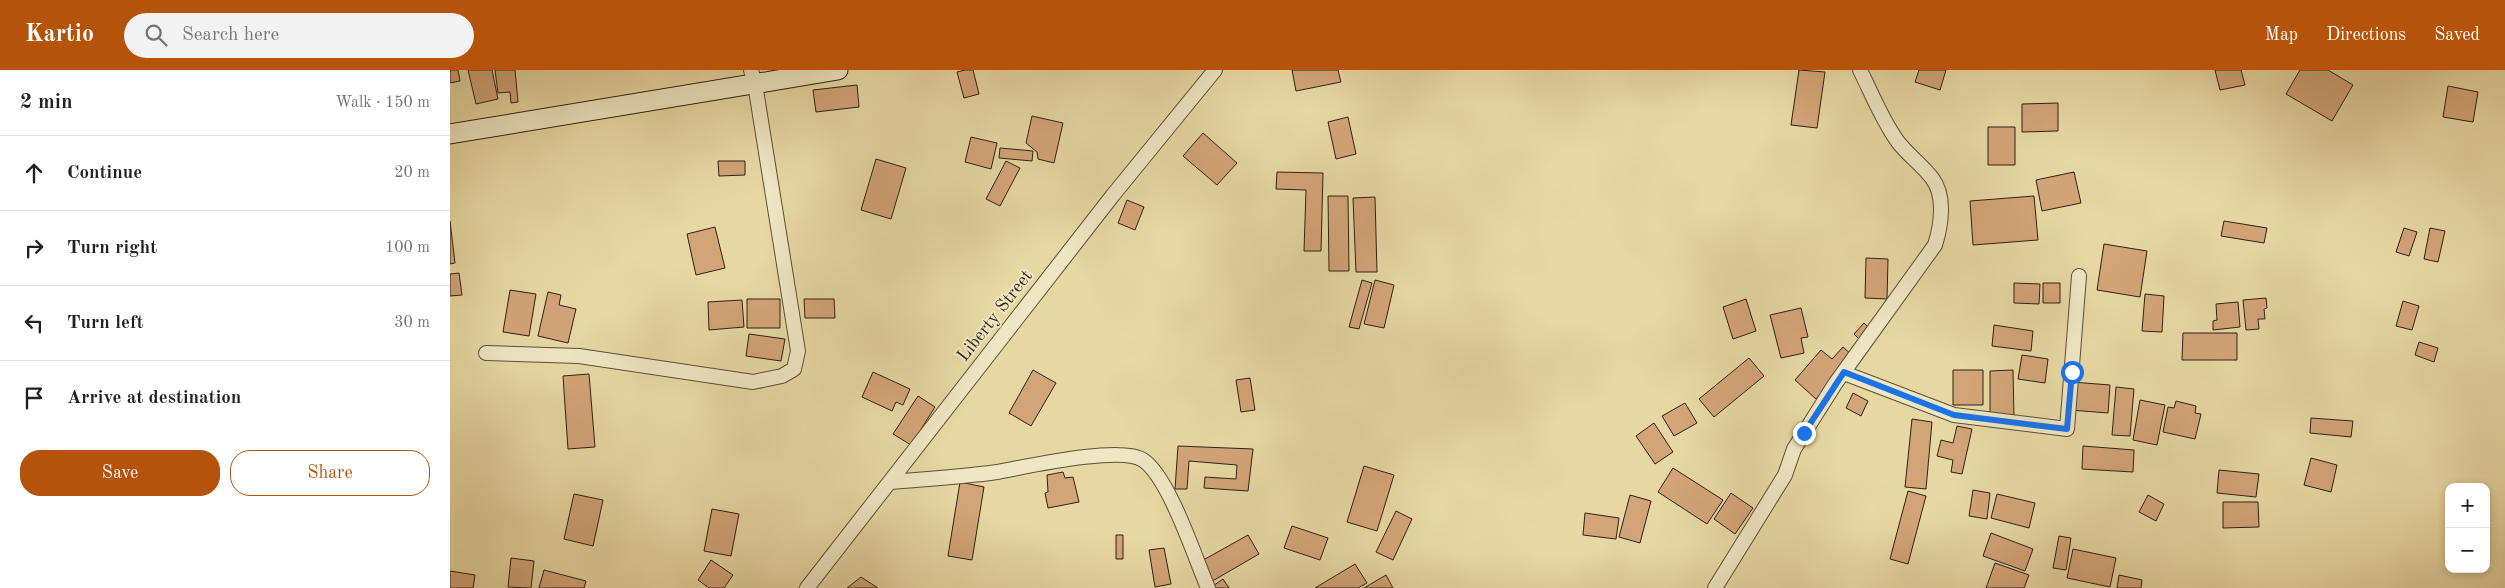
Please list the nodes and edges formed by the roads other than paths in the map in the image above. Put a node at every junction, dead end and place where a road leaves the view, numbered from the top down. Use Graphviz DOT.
graph roads {
  1 [pos="838,70"];
  2 [pos="1215,70"];
  3 [pos="1860,70"];
  4 [pos="753,77"];
  5 [pos="450,134"];
  6 [pos="2079,276"];
  7 [pos="486,353"];
  8 [pos="1844,372"];
  9 [pos="891,482"];
  10 [pos="807,588"];
  11 [pos="1208,588"];
  12 [pos="1715,588"];
  1 -- 4 [label="main road"];
  2 -- 9 [label="street, Liberty Street"];
  3 -- 8 [label="street"];
  4 -- 5 [label="main road"];
  4 -- 7 [label="street"];
  6 -- 8 [label="street"];
  8 -- 12 [label="street"];
  9 -- 10 [label="street, Liberty Street"];
  9 -- 11 [label="street"];
}
